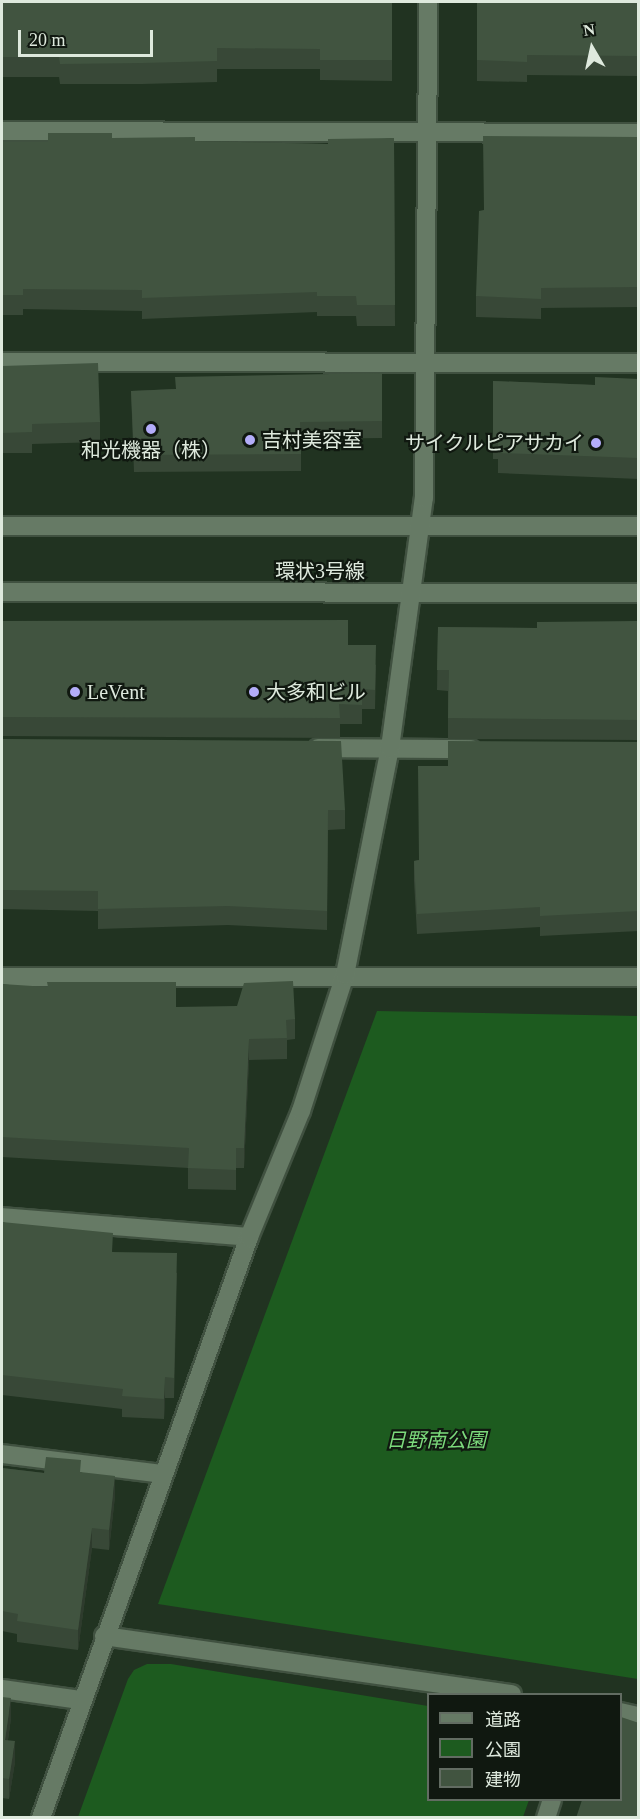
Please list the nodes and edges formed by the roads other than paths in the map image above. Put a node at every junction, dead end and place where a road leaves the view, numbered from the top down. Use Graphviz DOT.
graph roads {
  1 [pos="428,2"];
  2 [pos="2,131"];
  3 [pos="427,132"];
  4 [pos="639,133"];
  5 [pos="424,360"];
  6 [pos="2,362"];
  7 [pos="639,363"];
  8 [pos="2,526"];
  9 [pos="639,526"];
  10 [pos="421,527"];
  11 [pos="2,591"];
  12 [pos="639,593"];
  13 [pos="412,594"];
  14 [pos="296,748"];
  15 [pos="390,748"];
  16 [pos="485,749"];
  17 [pos="345,975"];
  18 [pos="639,976"];
  19 [pos="2,977"];
  20 [pos="2,1217"];
  21 [pos="249,1237"];
  22 [pos="2,1454"];
  23 [pos="163,1474"];
  24 [pos="105,1636"];
  25 [pos="2,1689"];
  26 [pos="498,1693"];
  27 [pos="80,1700"];
  28 [pos="622,1712"];
  29 [pos="639,1716"];
  30 [pos="552,1801"];
  31 [pos="41,1818"];
  32 [pos="546,1818"];
  1 -- 3 [label="street"];
  2 -- 3 [label="street"];
  3 -- 4 [label="street"];
  3 -- 5 [label="street"];
  5 -- 6 [label="street"];
  5 -- 7 [label="street"];
  5 -- 10 [label="street"];
  8 -- 10 [label="street"];
  9 -- 10 [label="street"];
  10 -- 13 [label="street"];
  11 -- 13 [label="street, 環状3号線"];
  12 -- 13 [label="street, 環状3号線"];
  13 -- 15 [label="street"];
  14 -- 15 [label="street"];
  15 -- 16 [label="street"];
  15 -- 17 [label="street"];
  17 -- 18 [label="street"];
  17 -- 19 [label="street"];
  17 -- 21 [label="street"];
  20 -- 21 [label="street"];
  21 -- 23 [label="street"];
  22 -- 23 [label="street"];
  23 -- 24 [label="street"];
  24 -- 26 [label="street"];
  24 -- 27 [label="street"];
  25 -- 27 [label="street"];
  27 -- 31 [label="street"];
  28 -- 29 [label="street"];
  30 -- 32 [label="street"];
}
